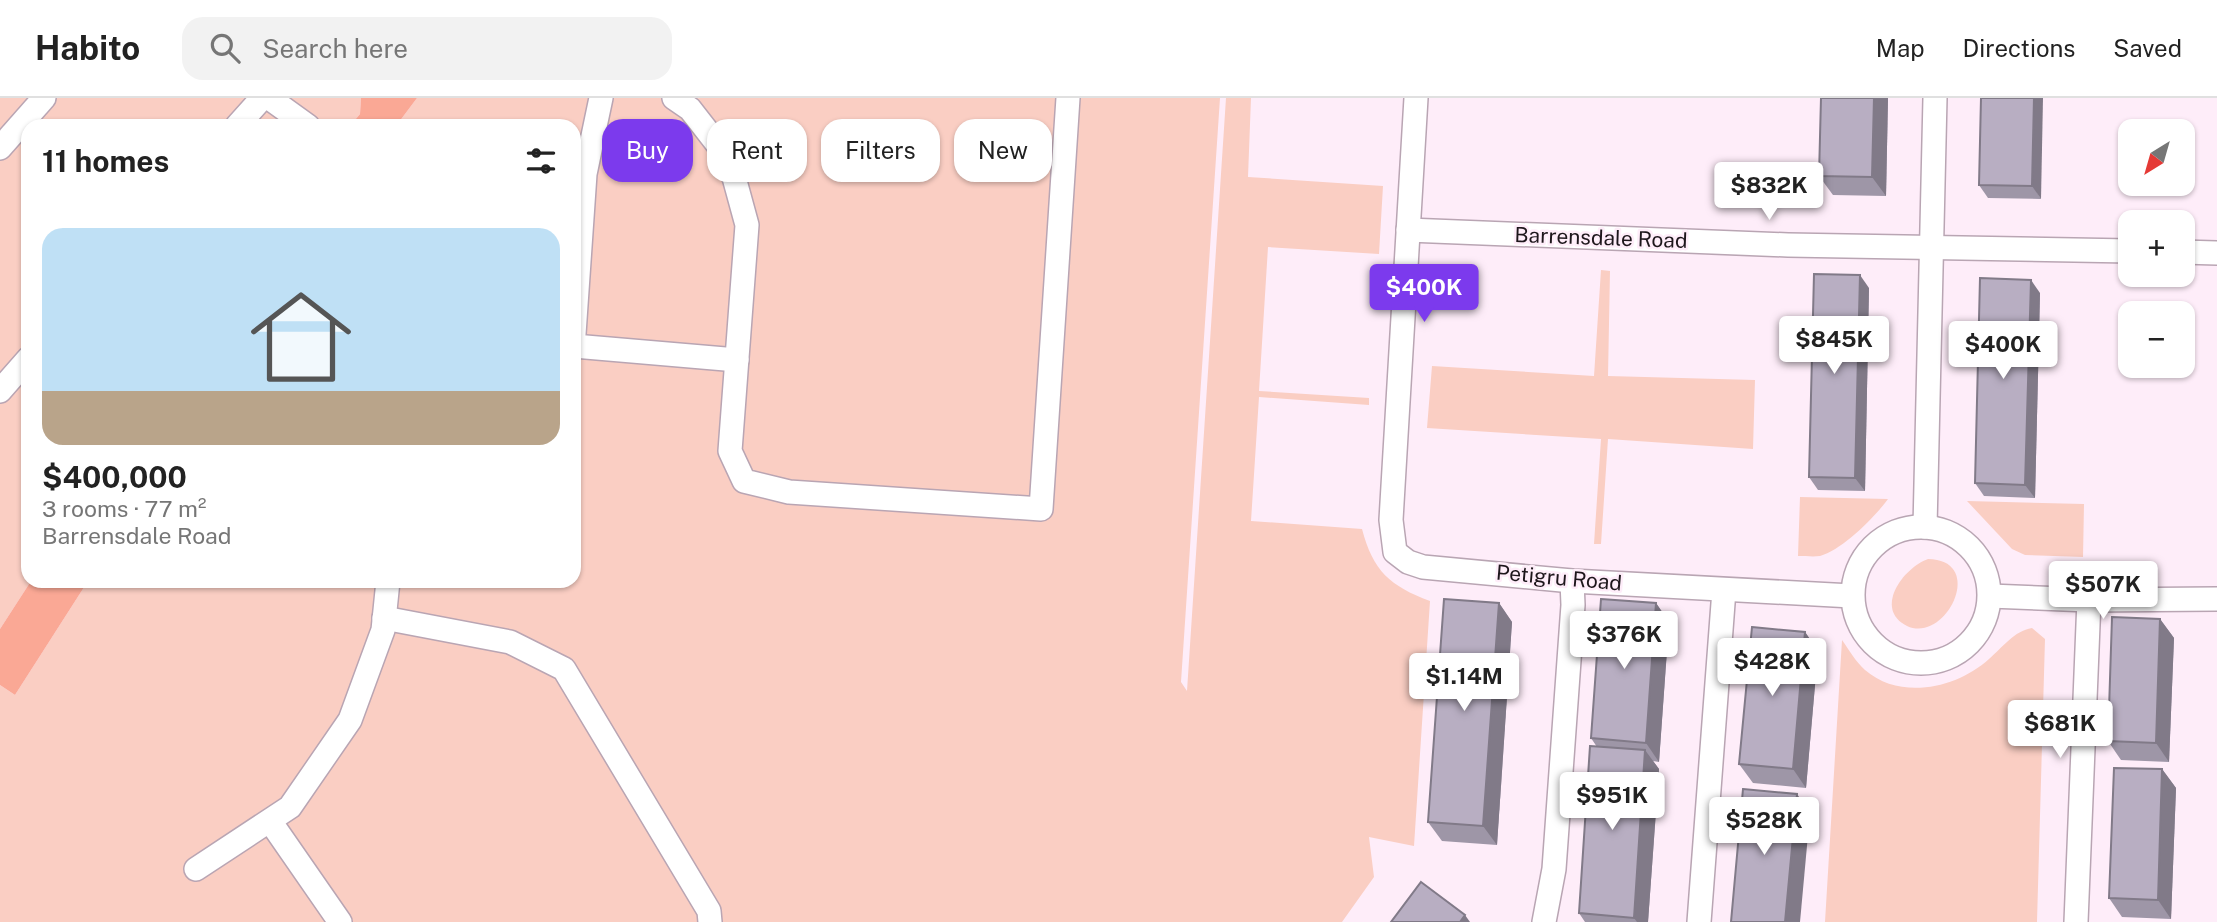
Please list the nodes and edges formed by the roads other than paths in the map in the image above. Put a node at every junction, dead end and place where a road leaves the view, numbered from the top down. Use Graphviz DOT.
graph roads {
  1 [pos="44,98"];
  2 [pos="262,98"];
  3 [pos="269,98"];
  4 [pos="601,98"];
  5 [pos="674,98"];
  6 [pos="1068,98"];
  7 [pos="1416,98"];
  8 [pos="1935,98"];
  9 [pos="26,119"];
  10 [pos="243,119"];
  11 [pos="298,119"];
  12 [pos="21,124"];
  13 [pos="0,148"];
  14 [pos="581,220"];
  15 [pos="1408,230"];
  16 [pos="1930,249"];
  17 [pos="2118,251"];
  18 [pos="2195,252"];
  19 [pos="2217,253"];
  20 [pos="581,347"];
  21 [pos="737,360"];
  22 [pos="21,367"];
  23 [pos="0,391"];
  24 [pos="1925,527"];
  25 [pos="1572,581"];
  26 [pos="387,588"];
  27 [pos="1724,590"];
  28 [pos="1852,596"];
  29 [pos="1990,596"];
  30 [pos="2217,599"];
  31 [pos="2089,600"];
  32 [pos="384,618"];
  33 [pos="270,821"];
  34 [pos="196,869"];
  35 [pos="341,922"];
  36 [pos="710,922"];
  37 [pos="1544,922"];
  38 [pos="1699,922"];
  39 [pos="2076,922"];
  1 -- 9 [label="street"];
  2 -- 10 [label="street"];
  3 -- 11 [label="street"];
  4 -- 14 [label="street"];
  5 -- 21 [label="street"];
  6 -- 21 [label="street"];
  7 -- 15 [label="street"];
  8 -- 16 [label="street"];
  12 -- 13 [label="street"];
  15 -- 16 [label="street, Barrensdale Road"];
  15 -- 25 [label="street, Petigru Road"];
  16 -- 17 [label="street, Barrensdale Road"];
  16 -- 24 [label="street"];
  18 -- 19 [label="street"];
  20 -- 21 [label="street"];
  22 -- 23 [label="street"];
  24 -- 28 [label="street"];
  24 -- 29 [label="street"];
  25 -- 27 [label="street, Petigru Road"];
  25 -- 37 [label="street"];
  26 -- 32 [label="street"];
  27 -- 28 [label="street, Petigru Road"];
  27 -- 38 [label="street"];
  28 -- 29 [label="street"];
  29 -- 31 [label="street"];
  30 -- 31 [label="street"];
  31 -- 39 [label="street"];
  32 -- 33 [label="street"];
  32 -- 36 [label="street"];
  33 -- 34 [label="street"];
  33 -- 35 [label="street"];
}
